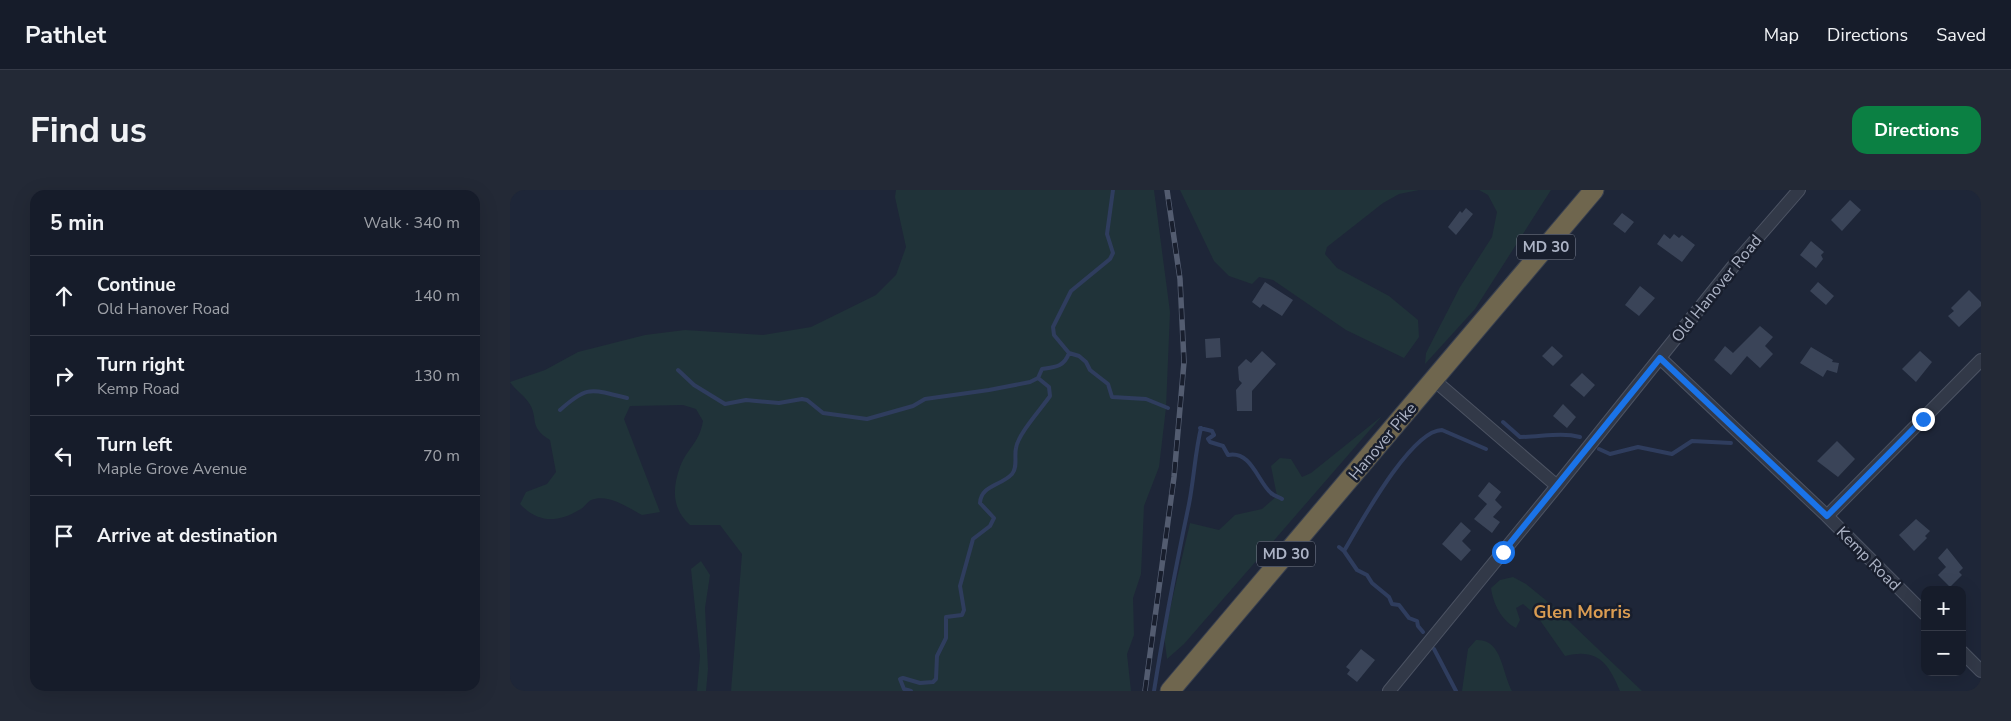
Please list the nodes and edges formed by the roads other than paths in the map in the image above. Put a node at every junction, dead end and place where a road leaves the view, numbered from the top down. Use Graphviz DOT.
graph roads {
  1 [pos="1594,190"];
  2 [pos="1799,190"];
  3 [pos="1660,358"];
  4 [pos="1981,360"];
  5 [pos="1434,380"];
  6 [pos="1557,486"];
  7 [pos="1827,516"];
  8 [pos="1921,610"];
  9 [pos="1966,656"];
  10 [pos="1981,671"];
  11 [pos="1170,691"];
  12 [pos="1389,691"];
  1 -- 5 [label="highway, Hanover Pike / MD 30"];
  2 -- 3 [label="street, Old Hanover Road"];
  3 -- 6 [label="street, Old Hanover Road"];
  3 -- 7 [label="street, Kemp Road"];
  4 -- 7 [label="street"];
  5 -- 6 [label="street"];
  5 -- 11 [label="highway, Hanover Pike / MD 30"];
  6 -- 12 [label="street, Old Hanover Road"];
  7 -- 8 [label="street, Kemp Road"];
  9 -- 10 [label="street"];
}
